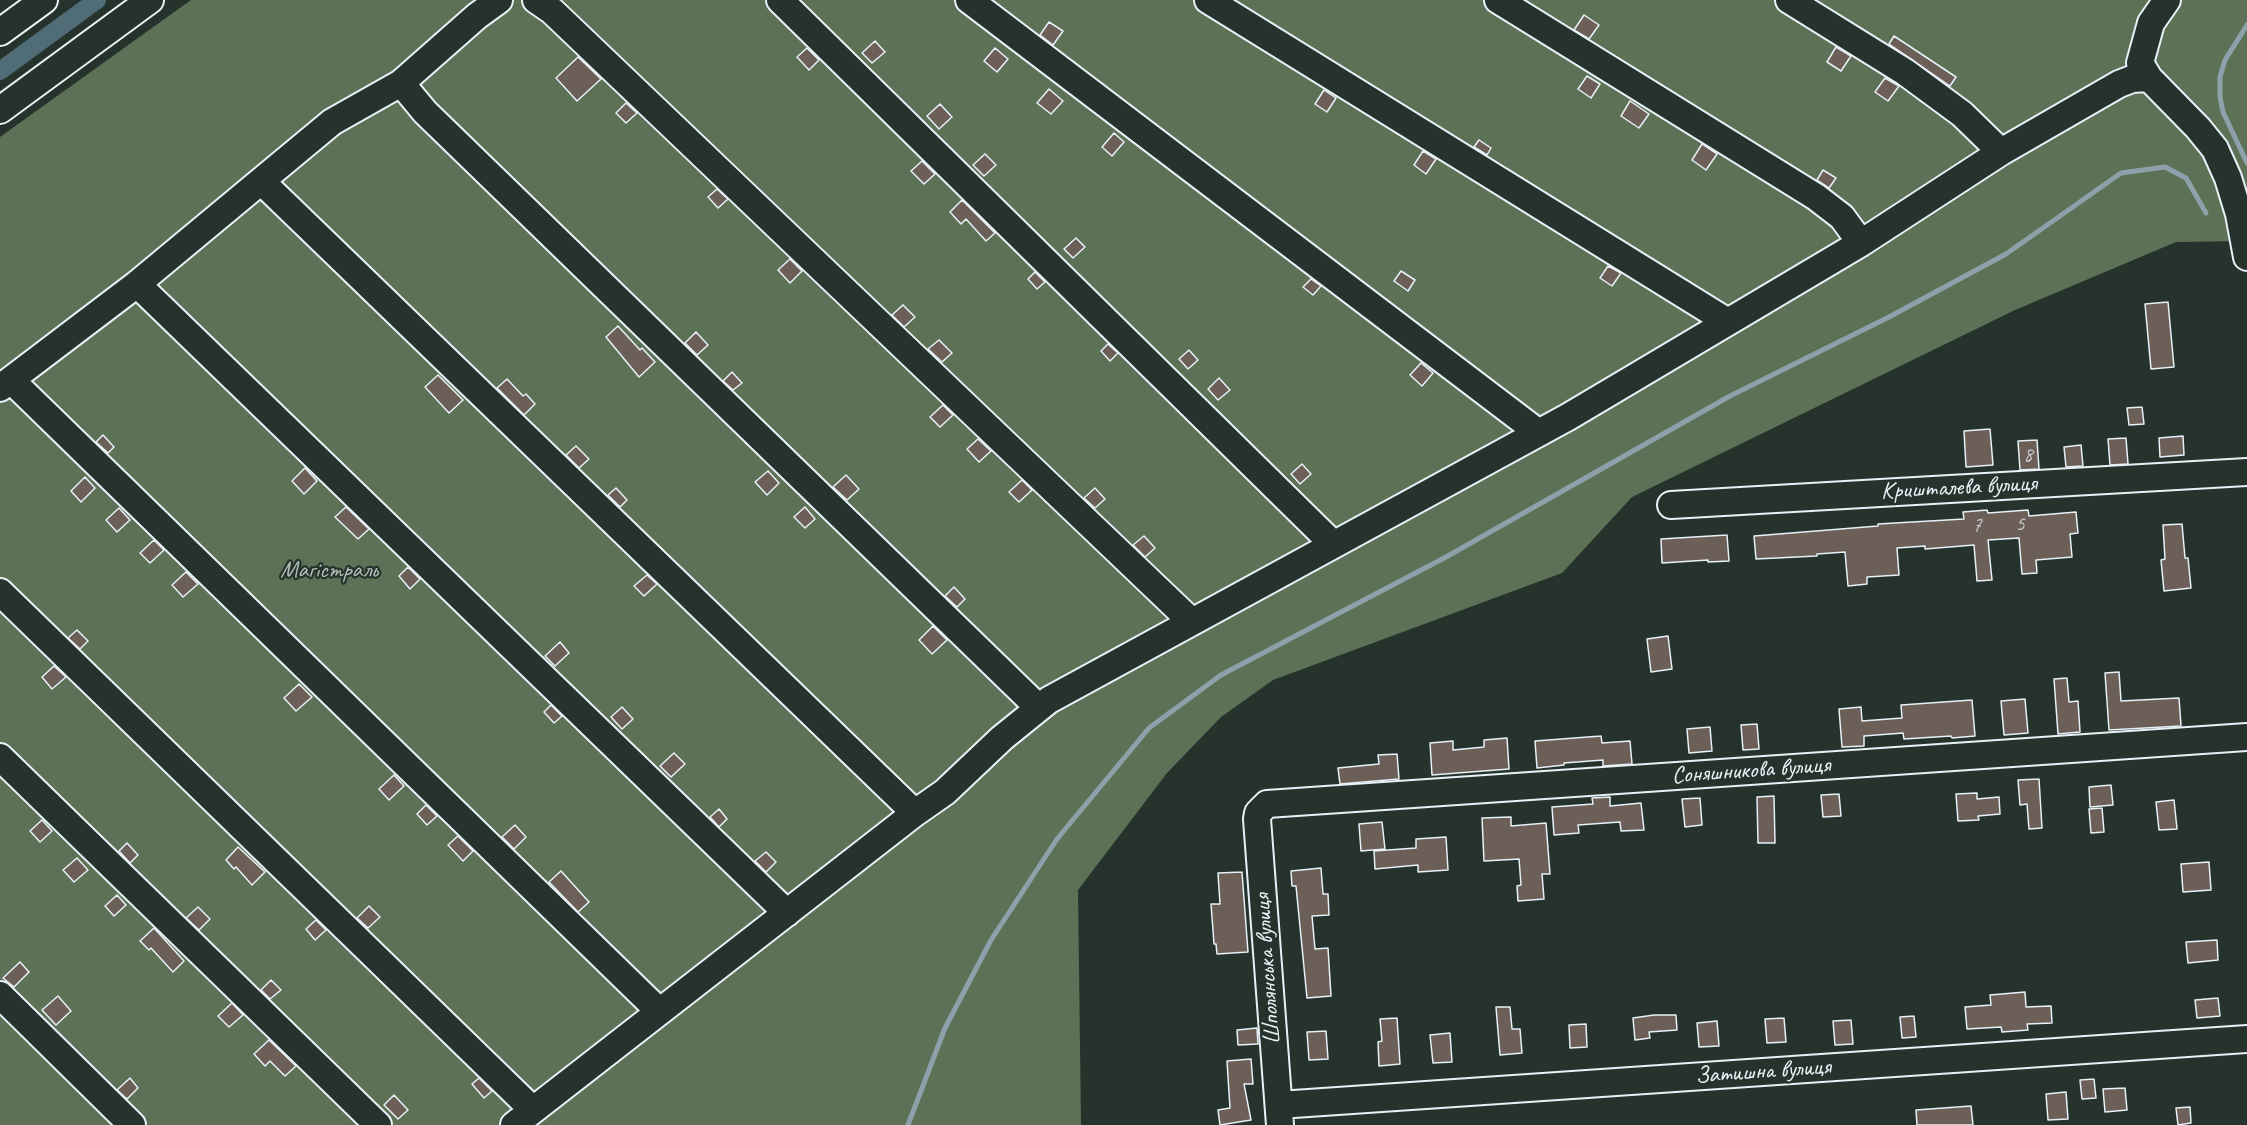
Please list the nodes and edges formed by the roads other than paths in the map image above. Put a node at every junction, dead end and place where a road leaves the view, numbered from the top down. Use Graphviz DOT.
graph roads {
  1 [pos="44,0"];
  2 [pos="150,0"];
  3 [pos="500,0"];
  4 [pos="536,0"];
  5 [pos="780,0"];
  6 [pos="969,0"];
  7 [pos="1208,0"];
  8 [pos="1498,0"];
  9 [pos="1789,0"];
  10 [pos="2167,0"];
  11 [pos="0,32"];
  12 [pos="2153,82"];
  13 [pos="401,83"];
  14 [pos="0,110"];
  15 [pos="2001,152"];
  16 [pos="261,181"];
  17 [pos="1861,243"];
  18 [pos="2247,257"];
  19 [pos="137,284"];
  20 [pos="1728,322"];
  21 [pos="6,384"];
  22 [pos="1539,433"];
  23 [pos="2247,472"];
  24 [pos="1671,505"];
  25 [pos="1333,544"];
  26 [pos="0,592"];
  27 [pos="1191,621"];
  28 [pos="1039,708"];
  29 [pos="2247,737"];
  30 [pos="0,757"];
  31 [pos="915,813"];
  32 [pos="1258,813"];
  33 [pos="787,913"];
  34 [pos="0,996"];
  35 [pos="659,1011"];
  36 [pos="2247,1039"];
  37 [pos="1280,1115"];
  38 [pos="524,1118"];
  39 [pos="132,1125"];
  40 [pos="378,1125"];
  1 -- 11 [label="street"];
  2 -- 14 [label="street"];
  3 -- 13 [label="street"];
  4 -- 27 [label="street"];
  5 -- 25 [label="street"];
  6 -- 22 [label="street"];
  7 -- 20 [label="street"];
  8 -- 17 [label="street"];
  9 -- 15 [label="street"];
  10 -- 12 [label="street"];
  12 -- 15 [label="street"];
  12 -- 18 [label="street"];
  13 -- 16 [label="street"];
  13 -- 28 [label="street"];
  15 -- 17 [label="street"];
  16 -- 19 [label="street"];
  16 -- 31 [label="street"];
  17 -- 20 [label="street"];
  19 -- 21 [label="street"];
  19 -- 33 [label="street"];
  20 -- 22 [label="street"];
  21 -- 35 [label="street"];
  22 -- 25 [label="street"];
  23 -- 24 [label="street, Кришталева вулиця"];
  25 -- 27 [label="street"];
  26 -- 38 [label="street"];
  27 -- 28 [label="street"];
  28 -- 31 [label="street"];
  29 -- 32 [label="street, Соняшникова вулиця"];
  30 -- 40 [label="street"];
  31 -- 33 [label="street"];
  32 -- 37 [label="street, Шполянська вулиця"];
  33 -- 35 [label="street"];
  34 -- 39 [label="street"];
  35 -- 38 [label="street"];
  36 -- 37 [label="street, Затишна вулиця"];
}
